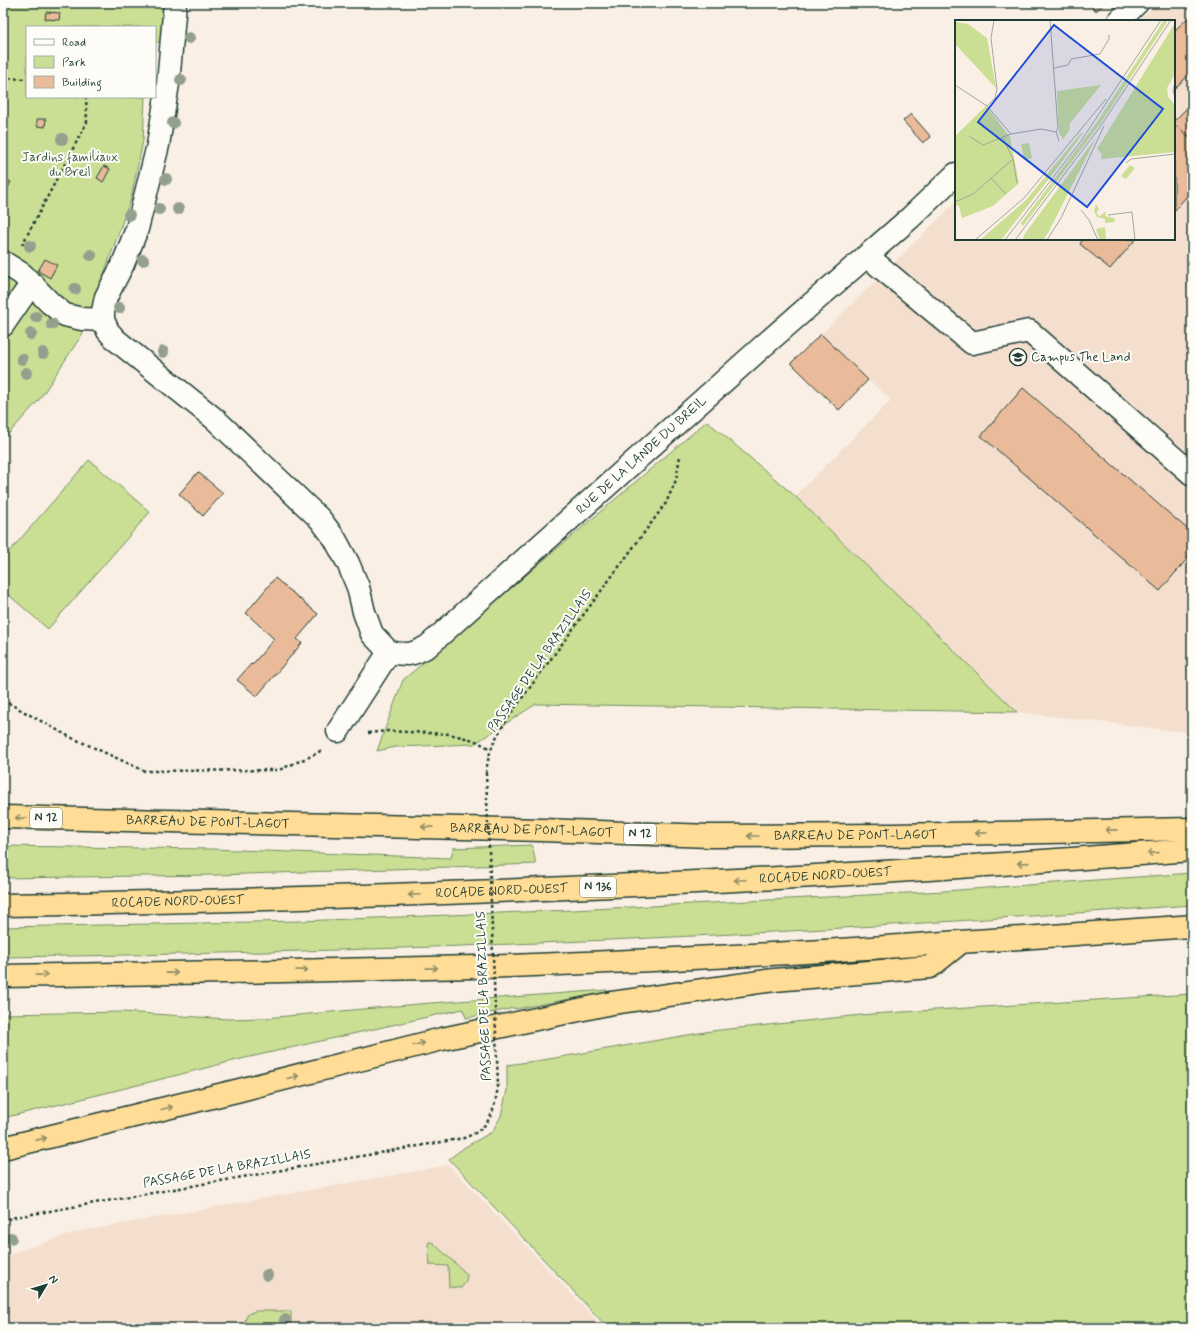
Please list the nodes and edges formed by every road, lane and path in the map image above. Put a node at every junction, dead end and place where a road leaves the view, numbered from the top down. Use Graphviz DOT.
graph roads {
  1 [pos="175,3"];
  2 [pos="1137,3"];
  3 [pos="1120,20"];
  4 [pos="3,78"];
  5 [pos="26,79"];
  6 [pos="86,98"];
  7 [pos="955,175"];
  8 [pos="867,256"];
  9 [pos="10,266"];
  10 [pos="33,284"];
  11 [pos="103,320"];
  12 [pos="3,325"];
  13 [pos="668,431"];
  14 [pos="1192,474"];
  15 [pos="389,652"];
  16 [pos="3,700"];
  17 [pos="340,728"];
  18 [pos="490,749"];
  19 [pos="3,817"];
  20 [pos="1192,829"];
  21 [pos="1192,850"];
  22 [pos="3,905"];
  23 [pos="1192,926"];
  24 [pos="960,943"];
  25 [pos="3,976"];
  26 [pos="3,1148"];
  27 [pos="3,1223"];
  1 -- 11 [label="street"];
  2 -- 3 [label="street"];
  4 -- 5 [label="path"];
  6 -- 9 [label="path"];
  7 -- 8 [label="street, RUE DE LA LANDE DU BREIL"];
  8 -- 13 [label="street, RUE DE LA LANDE DU BREIL"];
  8 -- 14 [label="street"];
  9 -- 10 [label="street"];
  10 -- 11 [label="street"];
  10 -- 12 [label="street"];
  11 -- 15 [label="street"];
  13 -- 15 [label="street, RUE DE LA LANDE DU BREIL"];
  13 -- 18 [label="path, PASSAGE DE LA BRAZILLAIS"];
  15 -- 17 [label="street"];
  16 -- 17 [label="path"];
  17 -- 18 [label="path"];
  18 -- 27 [label="path, PASSAGE DE LA BRAZILLAIS, bridge"];
  20 -- 19 [label="highway, BARREAU DE PONT-LAGOT / N 12, one-way"];
  21 -- 22 [label="highway, ROCADE NORD-OUEST / N 136, one-way"];
  23 -- 24 [label="highway"];
  25 -- 24 [label="highway, one-way"];
  26 -- 24 [label="highway, one-way"];
}
